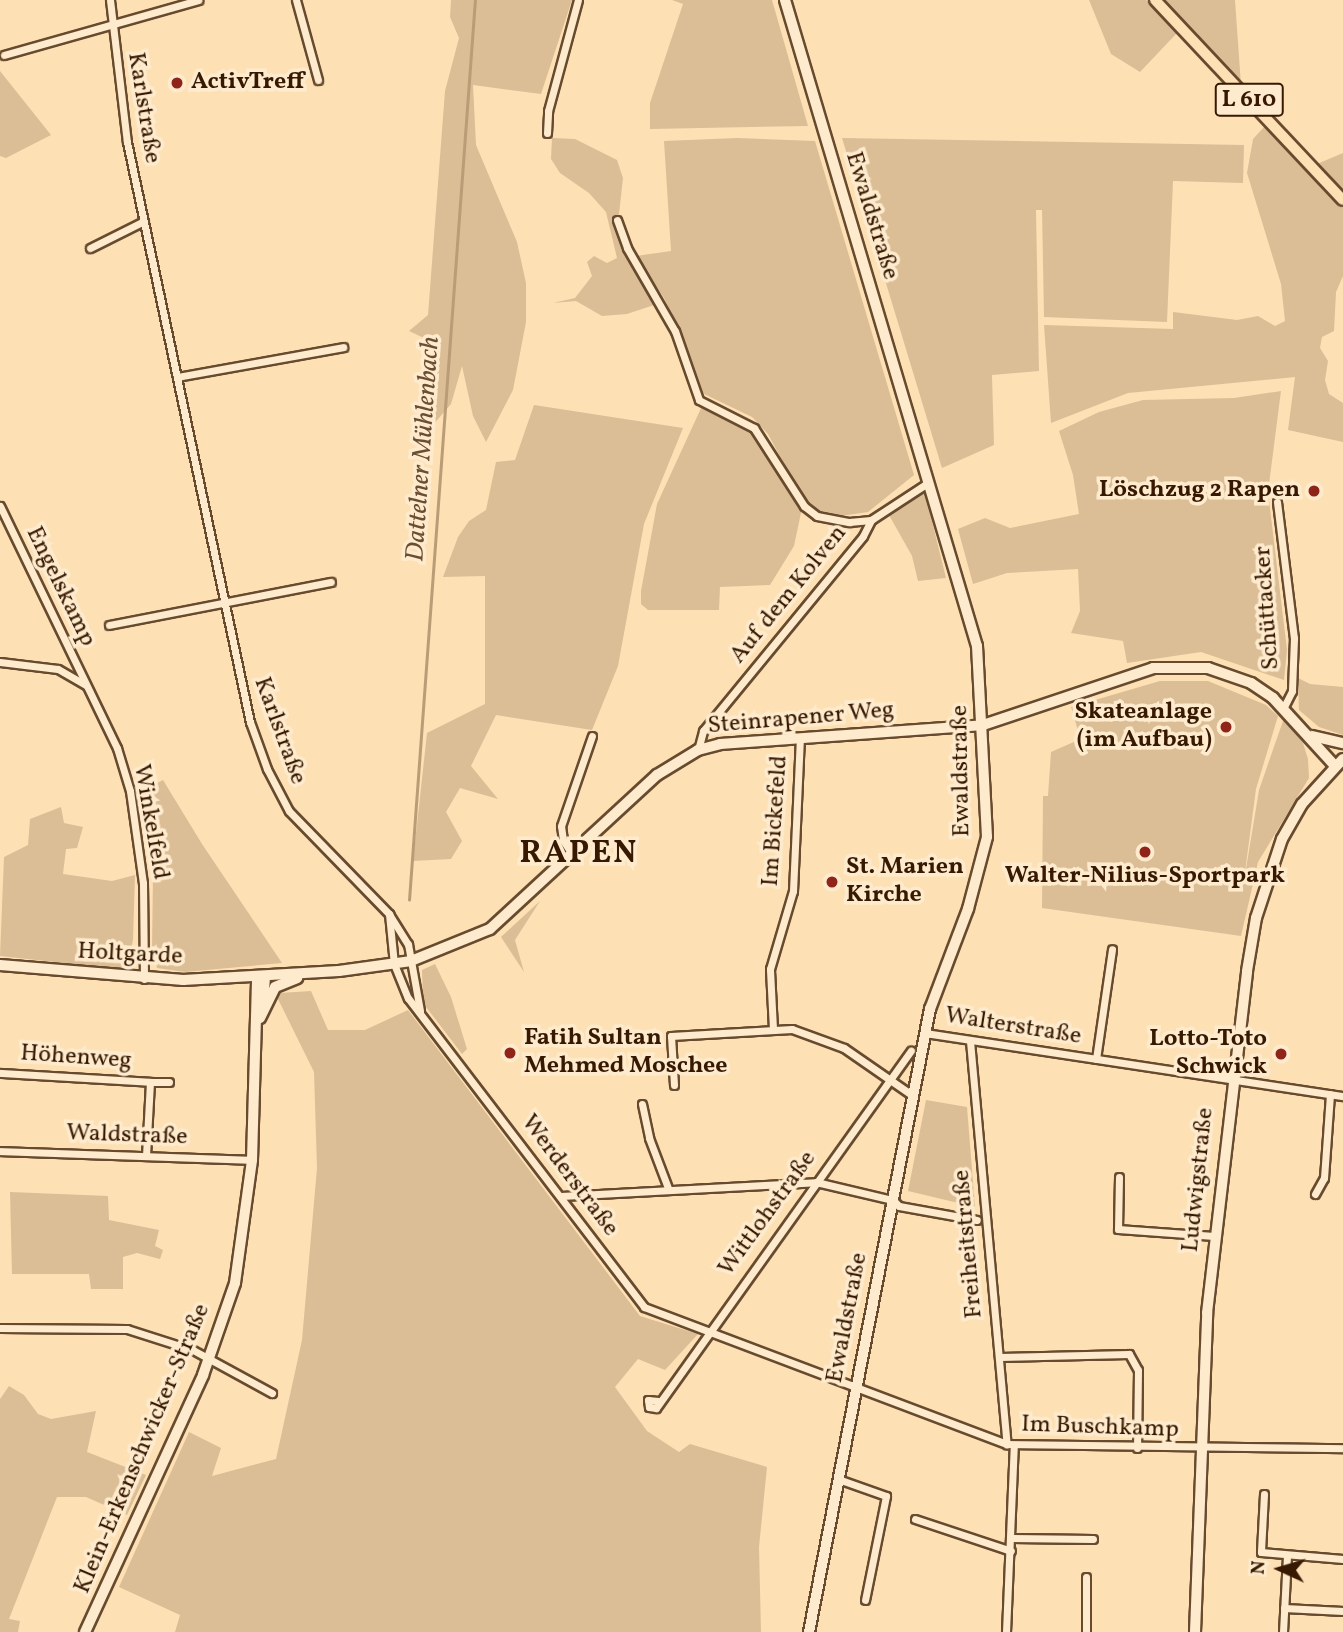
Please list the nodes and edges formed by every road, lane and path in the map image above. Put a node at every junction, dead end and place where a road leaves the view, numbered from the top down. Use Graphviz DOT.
graph roads {
  1 [pos="110,0"];
  2 [pos="198,0"];
  3 [pos="296,0"];
  4 [pos="578,0"];
  5 [pos="785,0"];
  6 [pos="1155,0"];
  7 [pos="111,25"];
  8 [pos="4,55"];
  9 [pos="318,79"];
  10 [pos="547,133"];
  11 [pos="1343,200"];
  12 [pos="617,220"];
  13 [pos="144,221"];
  14 [pos="90,247"];
  15 [pos="343,347"];
  16 [pos="177,377"];
  17 [pos="929,482"];
  18 [pos="1277,502"];
  19 [pos="0,506"];
  20 [pos="871,520"];
  21 [pos="331,582"];
  22 [pos="222,604"];
  23 [pos="109,625"];
  24 [pos="0,662"];
  25 [pos="86,686"];
  26 [pos="1283,709"];
  27 [pos="983,725"];
  28 [pos="1308,734"];
  29 [pos="592,736"];
  30 [pos="800,738"];
  31 [pos="1343,743"];
  32 [pos="698,750"];
  33 [pos="1339,763"];
  34 [pos="572,854"];
  35 [pos="389,914"];
  36 [pos="1112,949"];
  37 [pos="411,961"];
  38 [pos="394,964"];
  39 [pos="0,965"];
  40 [pos="314,972"];
  41 [pos="261,976"];
  42 [pos="144,980"];
  43 [pos="263,1006"];
  44 [pos="421,1015"];
  45 [pos="773,1029"];
  46 [pos="257,1030"];
  47 [pos="925,1032"];
  48 [pos="970,1041"];
  49 [pos="911,1051"];
  50 [pos="1096,1059"];
  51 [pos="0,1073"];
  52 [pos="890,1079"];
  53 [pos="1231,1081"];
  54 [pos="169,1082"];
  55 [pos="150,1083"];
  56 [pos="674,1085"];
  57 [pos="1330,1094"];
  58 [pos="912,1095"];
  59 [pos="1343,1096"];
  60 [pos="642,1104"];
  61 [pos="0,1151"];
  62 [pos="146,1155"];
  63 [pos="253,1160"];
  64 [pos="1119,1177"];
  65 [pos="816,1182"];
  66 [pos="668,1188"];
  67 [pos="1315,1194"];
  68 [pos="561,1196"];
  69 [pos="893,1200"];
  70 [pos="977,1220"];
  71 [pos="1214,1236"];
  72 [pos="0,1328"];
  73 [pos="708,1332"];
  74 [pos="1000,1357"];
  75 [pos="210,1358"];
  76 [pos="856,1389"];
  77 [pos="272,1393"];
  78 [pos="658,1401"];
  79 [pos="1011,1445"];
  80 [pos="1137,1448"];
  81 [pos="1343,1448"];
  82 [pos="1199,1450"];
  83 [pos="838,1479"];
  84 [pos="1264,1494"];
  85 [pos="887,1496"];
  86 [pos="895,1500"];
  87 [pos="915,1519"];
  88 [pos="1012,1538"];
  89 [pos="1093,1539"];
  90 [pos="1010,1551"];
  91 [pos="1287,1555"];
  92 [pos="1343,1559"];
  93 [pos="1086,1577"];
  94 [pos="865,1600"];
  95 [pos="1284,1608"];
  96 [pos="1343,1611"];
  97 [pos="85,1632"];
  98 [pos="809,1632"];
  99 [pos="1006,1632"];
  100 [pos="1086,1632"];
  101 [pos="1195,1632"];
  102 [pos="1283,1632"];
  1 -- 7 [label="street, Karlstraße"];
  2 -- 7 [label="street"];
  3 -- 9 [label="street"];
  4 -- 10 [label="street"];
  5 -- 17 [label="street, Ewaldstraße"];
  6 -- 11 [label="main road, L 610"];
  7 -- 8 [label="street"];
  7 -- 13 [label="street, Karlstraße"];
  12 -- 20 [label="street"];
  13 -- 14 [label="street"];
  13 -- 16 [label="street, Karlstraße"];
  15 -- 16 [label="street"];
  16 -- 22 [label="street, Karlstraße"];
  17 -- 20 [label="street, Auf dem Kolven"];
  17 -- 27 [label="street, Ewaldstraße"];
  18 -- 26 [label="street, Schüttacker"];
  19 -- 25 [label="street, Engelskamp"];
  20 -- 32 [label="street, Auf dem Kolven"];
  21 -- 22 [label="street"];
  22 -- 23 [label="street"];
  22 -- 35 [label="street, Karlstraße"];
  24 -- 25 [label="street"];
  25 -- 42 [label="street, Winkelfeld"];
  26 -- 27 [label="street, Steinrapener Weg"];
  26 -- 28 [label="street, Steinrapener Weg"];
  27 -- 30 [label="street, Steinrapener Weg"];
  27 -- 47 [label="street, Ewaldstraße"];
  28 -- 31 [label="street"];
  28 -- 33 [label="street, Steinrapener Weg"];
  29 -- 34 [label="street"];
  30 -- 32 [label="street, Steinrapener Weg"];
  30 -- 45 [label="street, Im Bickefeld"];
  32 -- 34 [label="street, Steinrapener Weg"];
  33 -- 53 [label="street, Ludwigstraße"];
  34 -- 37 [label="street, Steinrapener Weg"];
  35 -- 37 [label="street, Karlstraße"];
  35 -- 38 [label="street"];
  36 -- 50 [label="street, Walterstraße"];
  37 -- 38 [label="street, Steinrapener Weg"];
  37 -- 44 [label="street, Werderstraße"];
  38 -- 40 [label="street, Steinrapener Weg"];
  38 -- 44 [label="street, Werderstraße"];
  39 -- 42 [label="street, Holtgarde"];
  40 -- 41 [label="street, Steinrapener Weg"];
  40 -- 43 [label="street"];
  41 -- 42 [label="street, Holtgarde"];
  41 -- 43 [label="street, Klein-Erkenschwicker-Straße"];
  41 -- 46 [label="street, Klein-Erkenschwicker-Straße"];
  43 -- 46 [label="street, Klein-Erkenschwicker-Straße"];
  44 -- 68 [label="street, Werderstraße"];
  45 -- 52 [label="street"];
  45 -- 56 [label="street"];
  46 -- 63 [label="street, Klein-Erkenschwicker-Straße"];
  47 -- 48 [label="street, Walterstraße"];
  47 -- 58 [label="street, Ewaldstraße"];
  48 -- 50 [label="street, Walterstraße"];
  48 -- 74 [label="street, Freiheitstraße"];
  49 -- 52 [label="street, Wittlohstraße"];
  50 -- 53 [label="street, Walterstraße"];
  51 -- 55 [label="street, Höhenweg"];
  52 -- 58 [label="street"];
  52 -- 65 [label="street, Wittlohstraße"];
  53 -- 57 [label="street, Walterstraße"];
  53 -- 71 [label="street, Ludwigstraße"];
  54 -- 55 [label="street, Höhenweg"];
  55 -- 62 [label="street, Höhenweg"];
  57 -- 59 [label="street, Walterstraße"];
  57 -- 67 [label="street"];
  58 -- 69 [label="street, Ewaldstraße"];
  60 -- 66 [label="street"];
  61 -- 62 [label="street, Waldstraße"];
  62 -- 63 [label="street, Waldstraße"];
  63 -- 75 [label="street, Klein-Erkenschwicker-Straße"];
  64 -- 71 [label="street"];
  65 -- 66 [label="street"];
  65 -- 69 [label="street"];
  65 -- 73 [label="street, Wittlohstraße"];
  66 -- 68 [label="street"];
  68 -- 73 [label="street, Werderstraße"];
  69 -- 70 [label="street"];
  69 -- 76 [label="street, Ewaldstraße"];
  71 -- 82 [label="street, Ludwigstraße"];
  72 -- 75 [label="street"];
  73 -- 76 [label="street, Im Buschkamp"];
  73 -- 78 [label="street, Wittlohstraße"];
  74 -- 79 [label="street, Freiheitstraße"];
  74 -- 80 [label="street"];
  75 -- 77 [label="street"];
  75 -- 97 [label="street, Klein-Erkenschwicker-Straße"];
  76 -- 79 [label="street, Im Buschkamp"];
  76 -- 83 [label="street, Ewaldstraße"];
  79 -- 80 [label="street, Im Buschkamp"];
  79 -- 88 [label="street, Freiheitstraße"];
  80 -- 82 [label="street, Im Buschkamp"];
  81 -- 82 [label="street, Im Buschkamp"];
  82 -- 101 [label="street, Ludwigstraße"];
  83 -- 85 [label="street"];
  83 -- 98 [label="street, Ewaldstraße"];
  84 -- 91 [label="street"];
  85 -- 86 [label="street"];
  85 -- 94 [label="street"];
  87 -- 90 [label="street"];
  88 -- 89 [label="street"];
  88 -- 90 [label="street, Freiheitstraße"];
  90 -- 99 [label="street, Freiheitstraße"];
  91 -- 92 [label="street"];
  91 -- 95 [label="street"];
  93 -- 100 [label="street"];
  95 -- 96 [label="street"];
  95 -- 102 [label="street"];
}
